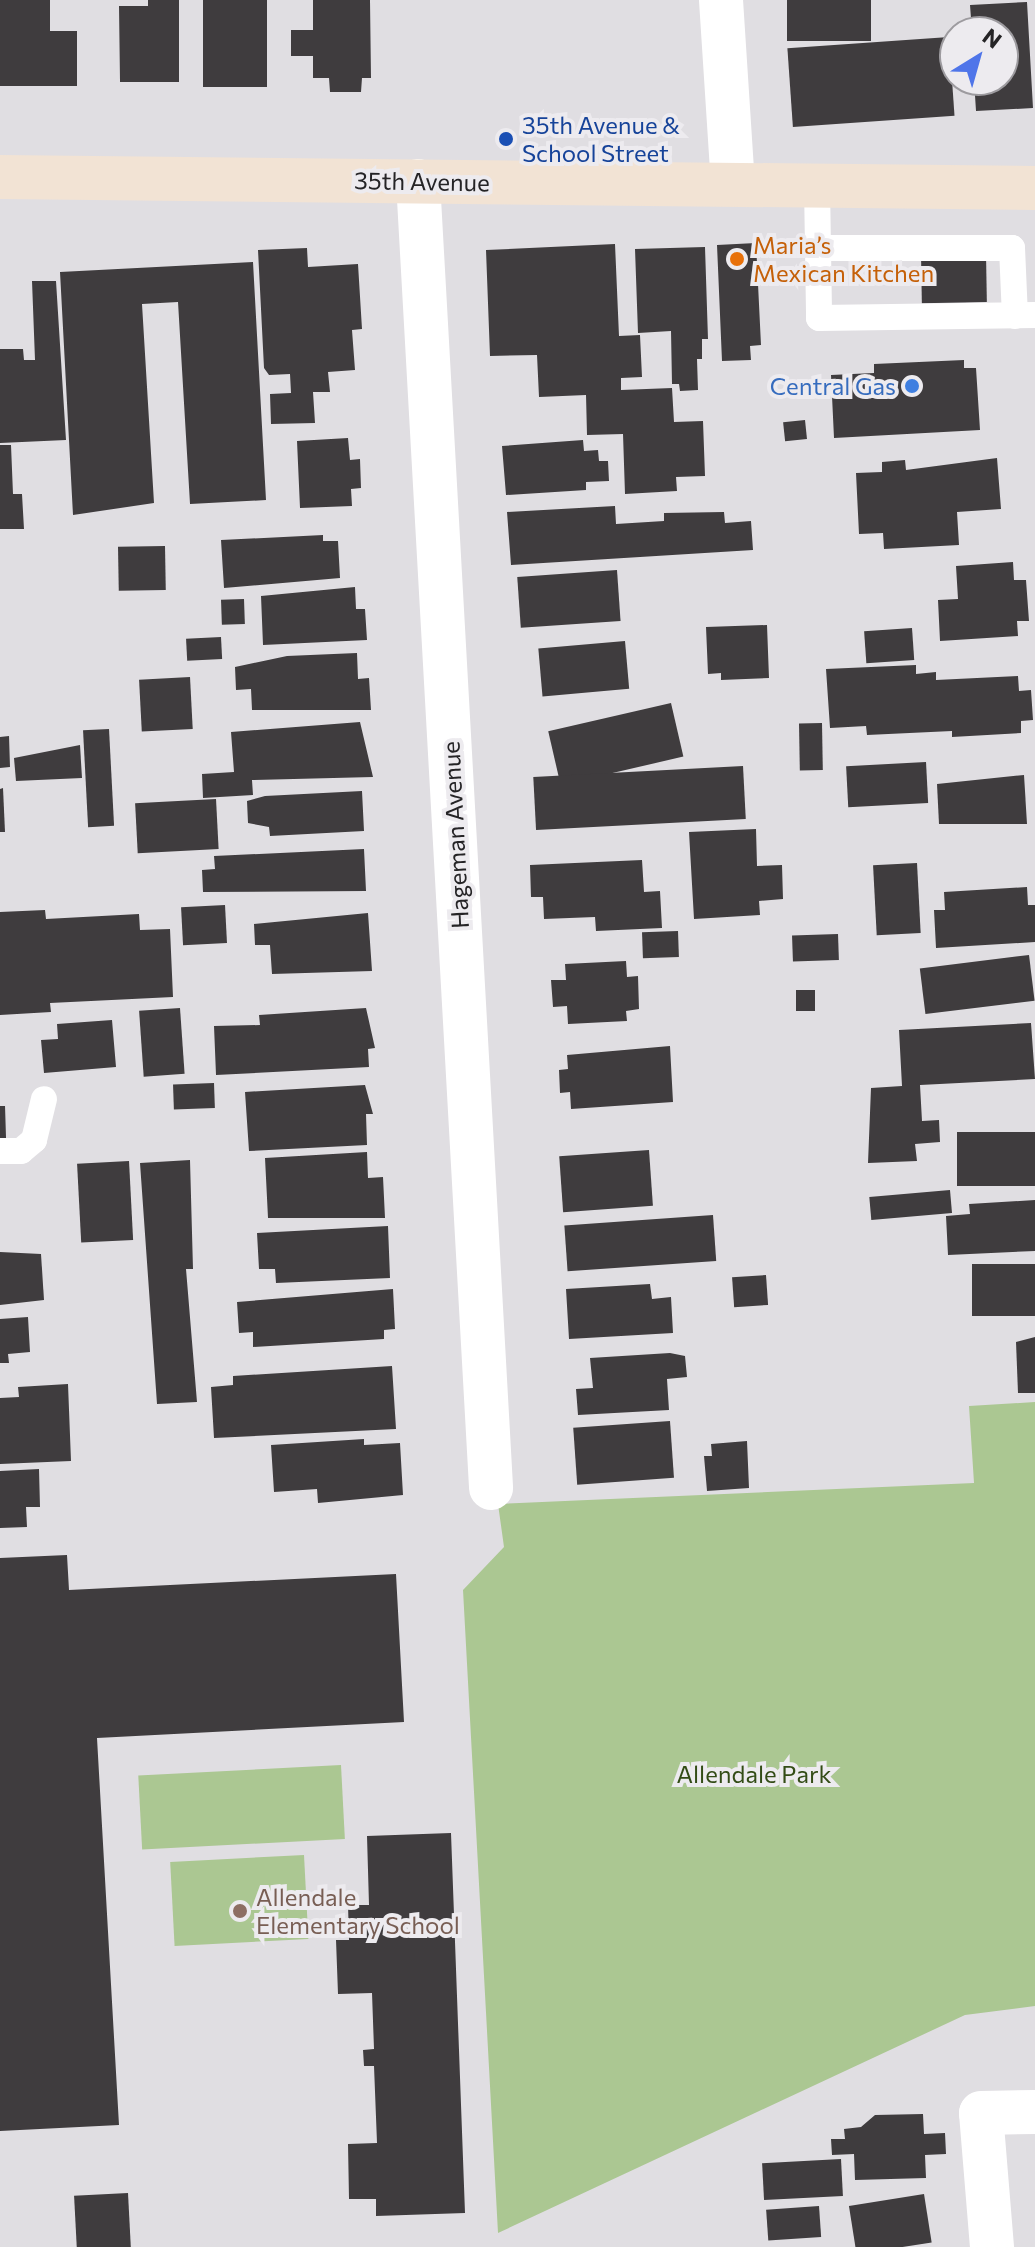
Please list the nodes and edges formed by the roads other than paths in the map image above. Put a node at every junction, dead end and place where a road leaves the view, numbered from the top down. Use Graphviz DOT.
graph roads {
  1 [pos="721,0"];
  2 [pos="0,177"];
  3 [pos="418,181"];
  4 [pos="733,184"];
  5 [pos="817,185"];
  6 [pos="1035,188"];
  7 [pos="818,248"];
  8 [pos="1025,316"];
  9 [pos="44,1099"];
  10 [pos="0,1151"];
  11 [pos="491,1488"];
  12 [pos="1035,2112"];
  13 [pos="992,2247"];
  1 -- 4 [label="street"];
  2 -- 3 [label="main road, 35th Avenue"];
  3 -- 4 [label="main road, 35th Avenue"];
  3 -- 11 [label="street, Hageman Avenue"];
  4 -- 5 [label="main road, 35th Avenue"];
  5 -- 6 [label="main road, 35th Avenue"];
  5 -- 7 [label="lane"];
  7 -- 8 [label="lane"];
  7 -- 8 [label="lane"];
  9 -- 10 [label="lane"];
  12 -- 13 [label="street"];
}
